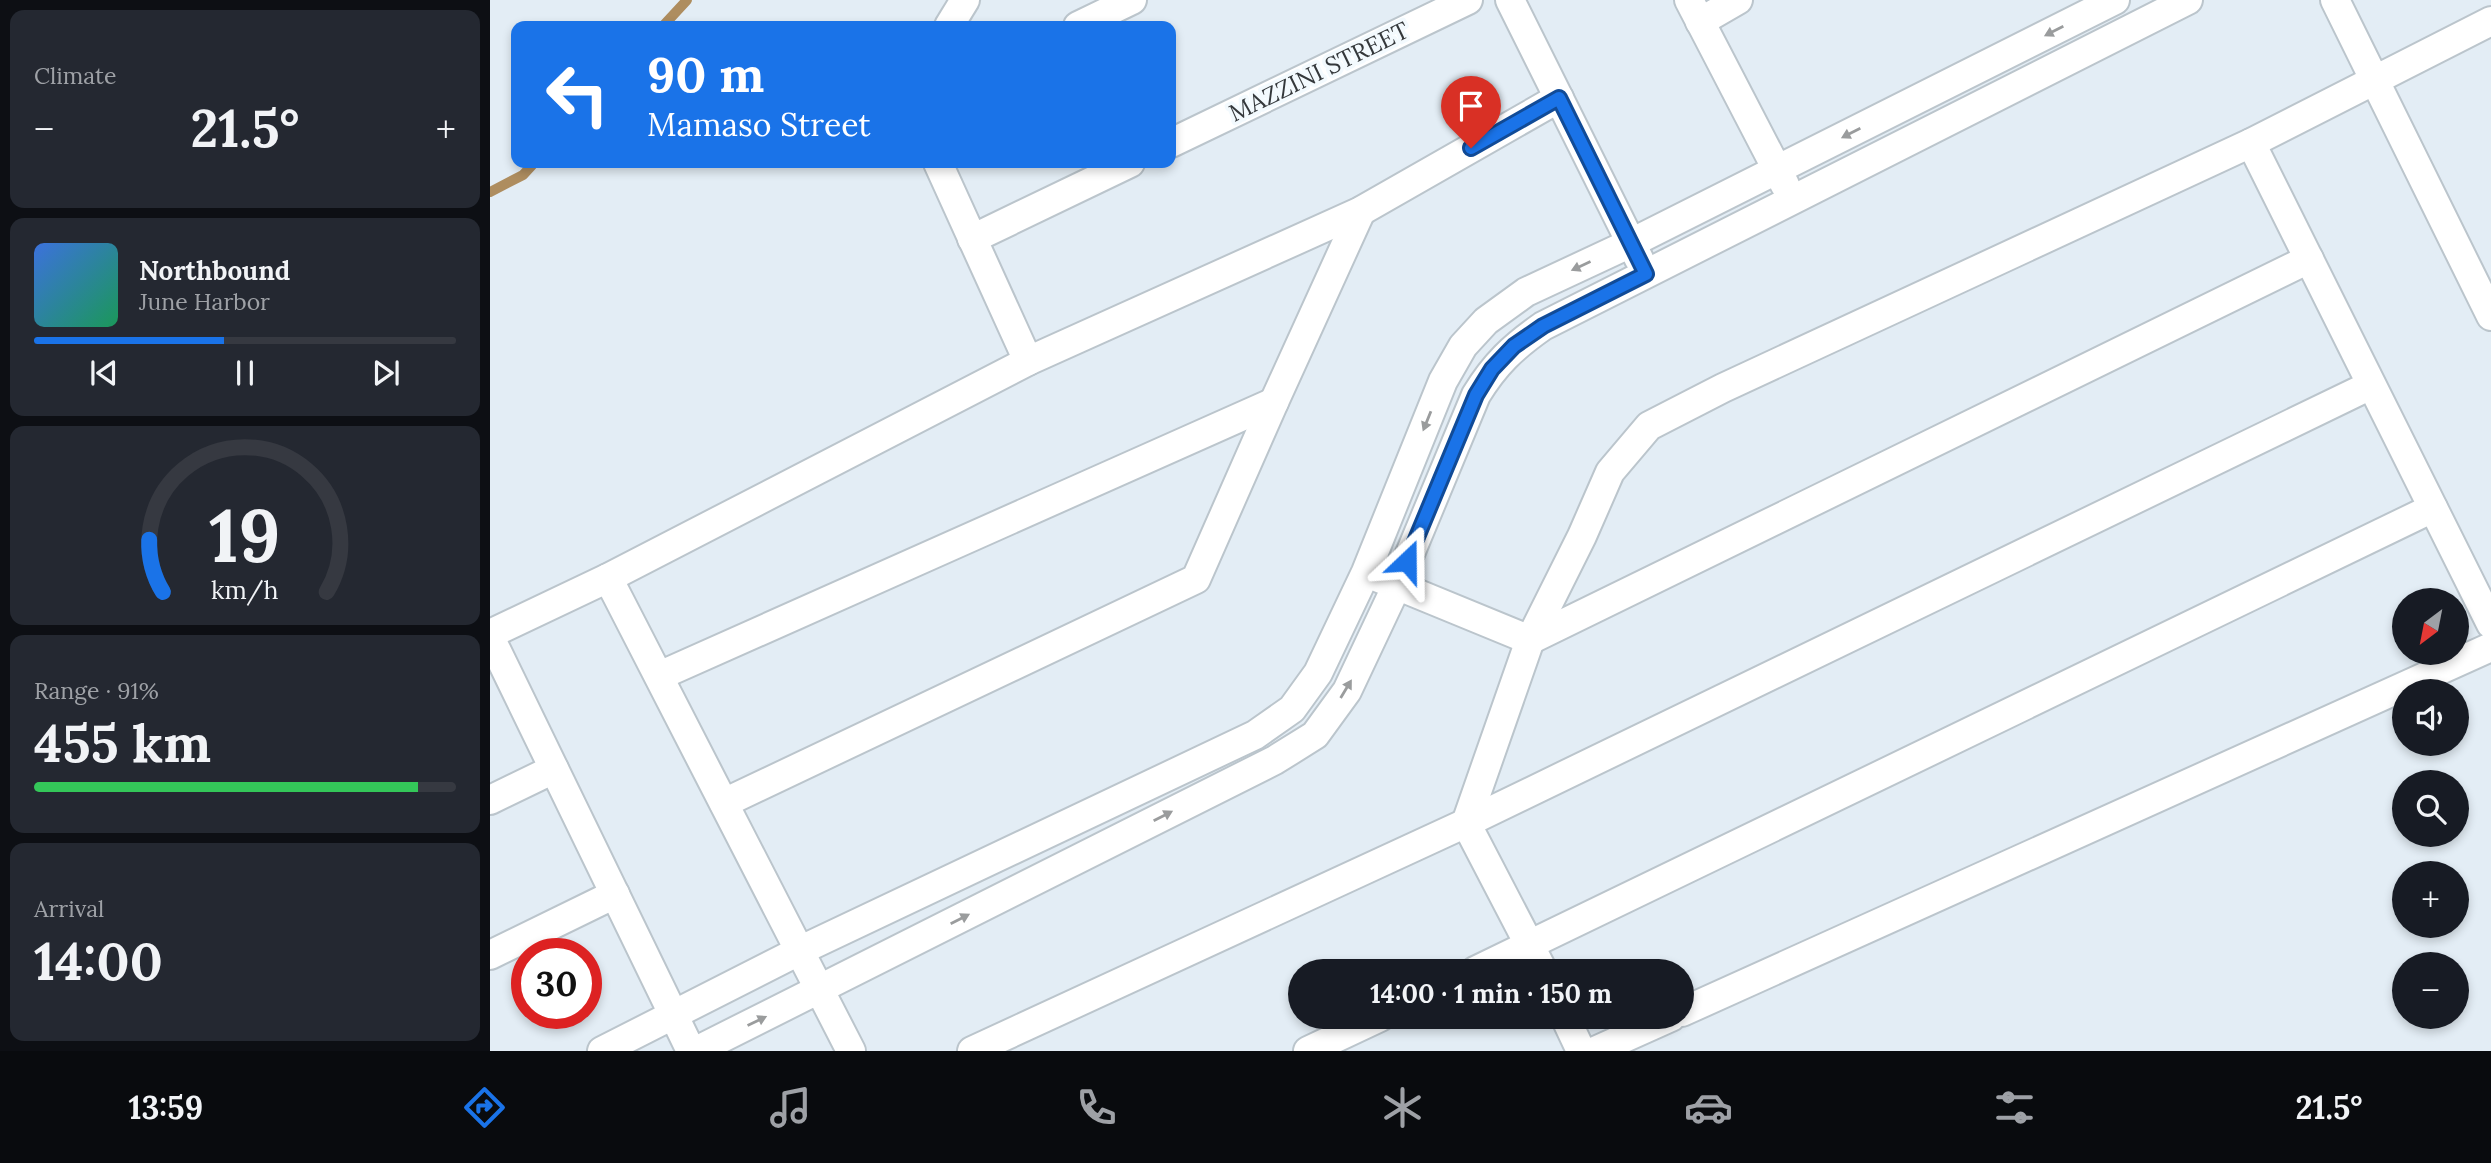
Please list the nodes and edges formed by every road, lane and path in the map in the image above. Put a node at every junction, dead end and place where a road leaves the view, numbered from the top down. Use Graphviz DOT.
graph roads {
  1 [pos="965,0"];
  2 [pos="1132,0"];
  3 [pos="1468,0"];
  4 [pos="1510,0"];
  5 [pos="1738,0"];
  6 [pos="2115,0"];
  7 [pos="2188,0"];
  8 [pos="2335,0"];
  9 [pos="1694,11"];
  10 [pos="952,21"];
  11 [pos="1088,21"];
  12 [pos="2491,21"];
  13 [pos="2375,80"];
  14 [pos="1559,98"];
  15 [pos="1176,141"];
  16 [pos="2251,143"];
  17 [pos="940,168"];
  18 [pos="1120,168"];
  19 [pos="1777,170"];
  20 [pos="1793,200"];
  21 [pos="1361,211"];
  22 [pos="972,239"];
  23 [pos="1631,243"];
  24 [pos="2308,259"];
  25 [pos="1646,274"];
  26 [pos="2491,316"];
  27 [pos="1028,361"];
  28 [pos="2371,385"];
  29 [pos="1274,402"];
  30 [pos="2432,508"];
  31 [pos="1366,572"];
  32 [pos="608,578"];
  33 [pos="1397,585"];
  34 [pos="2491,624"];
  35 [pos="490,635"];
  36 [pos="1530,640"];
  37 [pos="2491,647"];
  38 [pos="659,676"];
  39 [pos="554,769"];
  40 [pos="490,800"];
  41 [pos="724,803"];
  42 [pos="1466,822"];
  43 [pos="615,894"];
  44 [pos="1530,945"];
  45 [pos="799,951"];
  46 [pos="490,955"];
  47 [pos="1500,959"];
  48 [pos="1537,959"];
  49 [pos="819,990"];
  50 [pos="1694,1007"];
  51 [pos="674,1015"];
  52 [pos="1355,1029"];
  53 [pos="1570,1029"];
  54 [pos="1644,1029"];
  55 [pos="601,1051"];
  56 [pos="693,1051"];
  57 [pos="851,1051"];
  58 [pos="972,1051"];
  59 [pos="1308,1051"];
  60 [pos="1581,1051"];
  61 [pos="1595,1051"];
  1 -- 10 [label="street"];
  2 -- 11 [label="street"];
  3 -- 15 [label="street, MAZZINI STREET"];
  4 -- 14 [label="street"];
  5 -- 9 [label="street"];
  6 -- 19 [label="street, one-way"];
  7 -- 20 [label="street"];
  8 -- 13 [label="street"];
  9 -- 19 [label="street"];
  12 -- 13 [label="street"];
  13 -- 16 [label="street"];
  13 -- 26 [label="street"];
  14 -- 21 [label="street"];
  14 -- 23 [label="street"];
  16 -- 24 [label="street"];
  16 -- 36 [label="street"];
  17 -- 22 [label="street"];
  18 -- 22 [label="street"];
  19 -- 20 [label="street"];
  19 -- 23 [label="street"];
  20 -- 25 [label="street"];
  21 -- 27 [label="street"];
  21 -- 29 [label="street"];
  22 -- 27 [label="street"];
  23 -- 25 [label="street"];
  23 -- 31 [label="street, one-way"];
  24 -- 28 [label="street"];
  24 -- 36 [label="street"];
  25 -- 33 [label="street"];
  27 -- 32 [label="street"];
  28 -- 30 [label="street"];
  28 -- 42 [label="street"];
  29 -- 38 [label="street"];
  29 -- 41 [label="street"];
  30 -- 34 [label="street"];
  30 -- 44 [label="street"];
  31 -- 33 [label="street"];
  31 -- 45 [label="street"];
  32 -- 35 [label="street"];
  32 -- 38 [label="street"];
  33 -- 36 [label="street"];
  49 -- 33 [label="street, one-way"];
  35 -- 39 [label="street"];
  36 -- 42 [label="street"];
  37 -- 50 [label="street"];
  38 -- 41 [label="street"];
  39 -- 40 [label="street"];
  39 -- 43 [label="street"];
  41 -- 45 [label="street"];
  42 -- 44 [label="street"];
  42 -- 58 [label="street"];
  43 -- 46 [label="street"];
  43 -- 51 [label="street"];
  44 -- 47 [label="street"];
  44 -- 48 [label="street"];
  45 -- 49 [label="street"];
  45 -- 51 [label="street"];
  56 -- 49 [label="street, one-way"];
  49 -- 57 [label="street"];
  51 -- 55 [label="street"];
  51 -- 56 [label="street"];
  52 -- 59 [label="street"];
  53 -- 60 [label="street"];
  54 -- 61 [label="street"];
}
